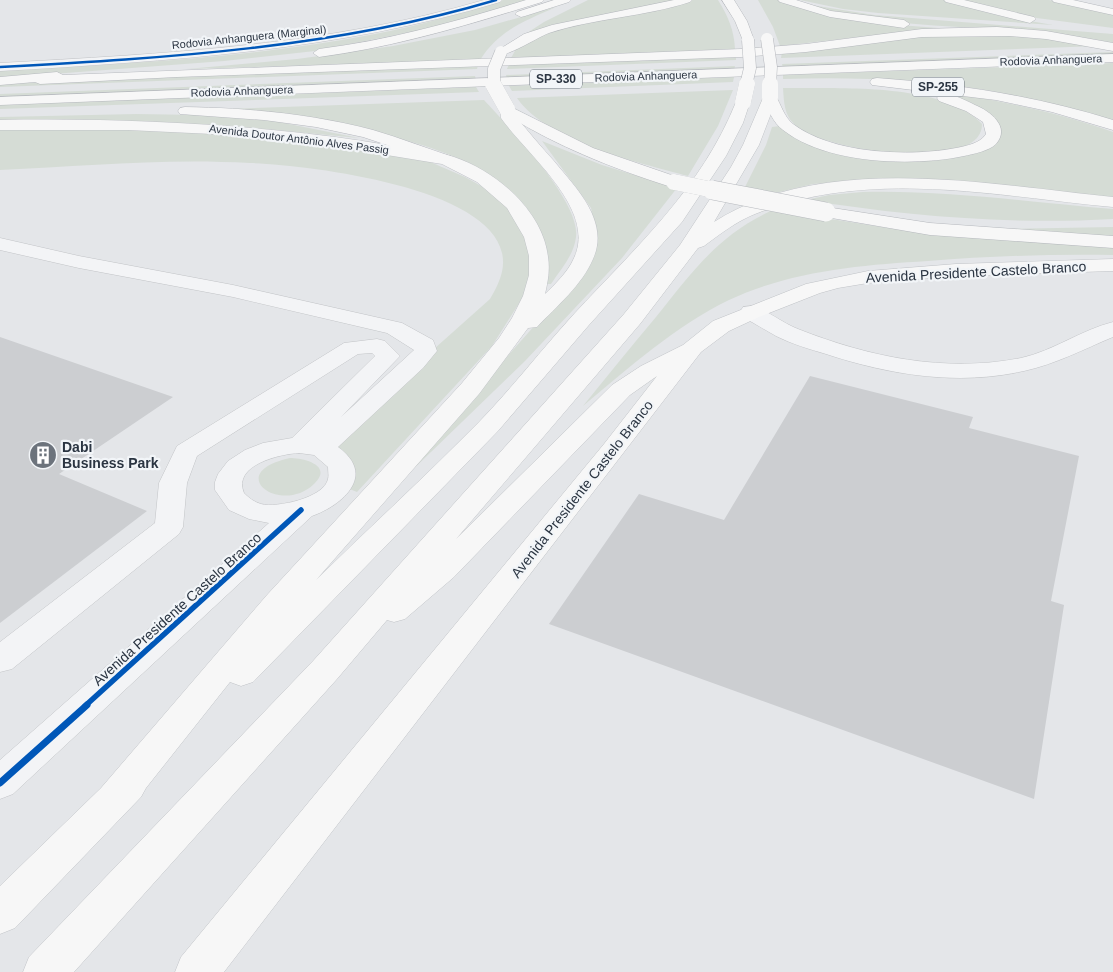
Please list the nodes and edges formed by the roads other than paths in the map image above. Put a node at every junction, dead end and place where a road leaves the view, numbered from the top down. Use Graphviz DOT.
graph roads {
  1 [pos="496,0"];
  2 [pos="538,0"];
  3 [pos="686,0"];
  4 [pos="728,0"];
  5 [pos="784,0"];
  6 [pos="792,0"];
  7 [pos="950,0"];
  8 [pos="1058,0"];
  9 [pos="570,2"];
  10 [pos="1113,12"];
  11 [pos="914,17"];
  12 [pos="964,21"];
  13 [pos="1041,21"];
  14 [pos="1093,31"];
  15 [pos="765,32"];
  16 [pos="1019,33"];
  17 [pos="1113,48"];
  18 [pos="340,51"];
  19 [pos="501,52"];
  20 [pos="1113,58"];
  21 [pos="0,67"];
  22 [pos="0,82"];
  23 [pos="861,86"];
  24 [pos="0,92"];
  25 [pos="765,92"];
  26 [pos="0,101"];
  27 [pos="507,109"];
  28 [pos="128,110"];
  29 [pos="146,110"];
  30 [pos="174,110"];
  31 [pos="0,113"];
  32 [pos="0,125"];
  33 [pos="1113,125"];
  34 [pos="447,160"];
  35 [pos="1113,202"];
  36 [pos="826,212"];
  37 [pos="1104,223"];
  38 [pos="1113,242"];
  39 [pos="0,244"];
  40 [pos="688,248"];
  41 [pos="1113,265"];
  42 [pos="751,312"];
  43 [pos="1113,329"];
  44 [pos="693,347"];
  45 [pos="497,358"];
  46 [pos="310,447"];
  47 [pos="301,510"];
  48 [pos="0,660"];
  49 [pos="324,670"];
  50 [pos="0,783"];
  51 [pos="115,798"];
  52 [pos="0,914"];
  53 [pos="45,972"];
  54 [pos="197,972"];
  1 -- 21 [label="street, Rodovia Anhanguera (Marginal)"];
  2 -- 18 [label="main road"];
  3 -- 19 [label="main road"];
  4 -- 25 [label="main road, bridge"];
  5 -- 16 [label="main road"];
  6 -- 11 [label="main road"];
  7 -- 13 [label="main road"];
  8 -- 10 [label="main road"];
  9 -- 18 [label="main road"];
  9 -- 19 [label="main road"];
  12 -- 14 [label="main road"];
  15 -- 25 [label="main road, bridge"];
  16 -- 17 [label="main road"];
  16 -- 22 [label="main road"];
  17 -- 24 [label="main road, Rodovia Anhanguera / SP-330"];
  18 -- 22 [label="main road"];
  19 -- 27 [label="main road, bridge"];
  20 -- 26 [label="main road, Rodovia Anhanguera / SP-330"];
  23 -- 25 [label="main road"];
  25 -- 28 [label="main road, Rodovia Anhanguera / SP-330"];
  25 -- 33 [label="main road, SP-255"];
  25 -- 40 [label="main road"];
  25 -- 51 [label="main road"];
  27 -- 36 [label="main road, bridge"];
  27 -- 45 [label="main road"];
  28 -- 29 [label="main road"];
  28 -- 31 [label="main road"];
  30 -- 34 [label="main road"];
  32 -- 34 [label="main road, Avenida Doutor Antônio Alves Passig"];
  34 -- 45 [label="main road"];
  35 -- 40 [label="main road"];
  36 -- 37 [label="main road"];
  36 -- 38 [label="main road"];
  39 -- 46 [label="street"];
  40 -- 49 [label="main road"];
  41 -- 42 [label="main road, Avenida Presidente Castelo Branco"];
  42 -- 43 [label="street"];
  42 -- 44 [label="main road, Avenida Presidente Castelo Branco"];
  44 -- 49 [label="main road"];
  44 -- 54 [label="main road, Avenida Presidente Castelo Branco"];
  45 -- 51 [label="main road"];
  46 -- 47 [label="street"];
  46 -- 47 [label="street"];
  46 -- 48 [label="street"];
  47 -- 50 [label="street, Avenida Presidente Castelo Branco"];
  49 -- 53 [label="main road"];
  51 -- 52 [label="main road"];
}
